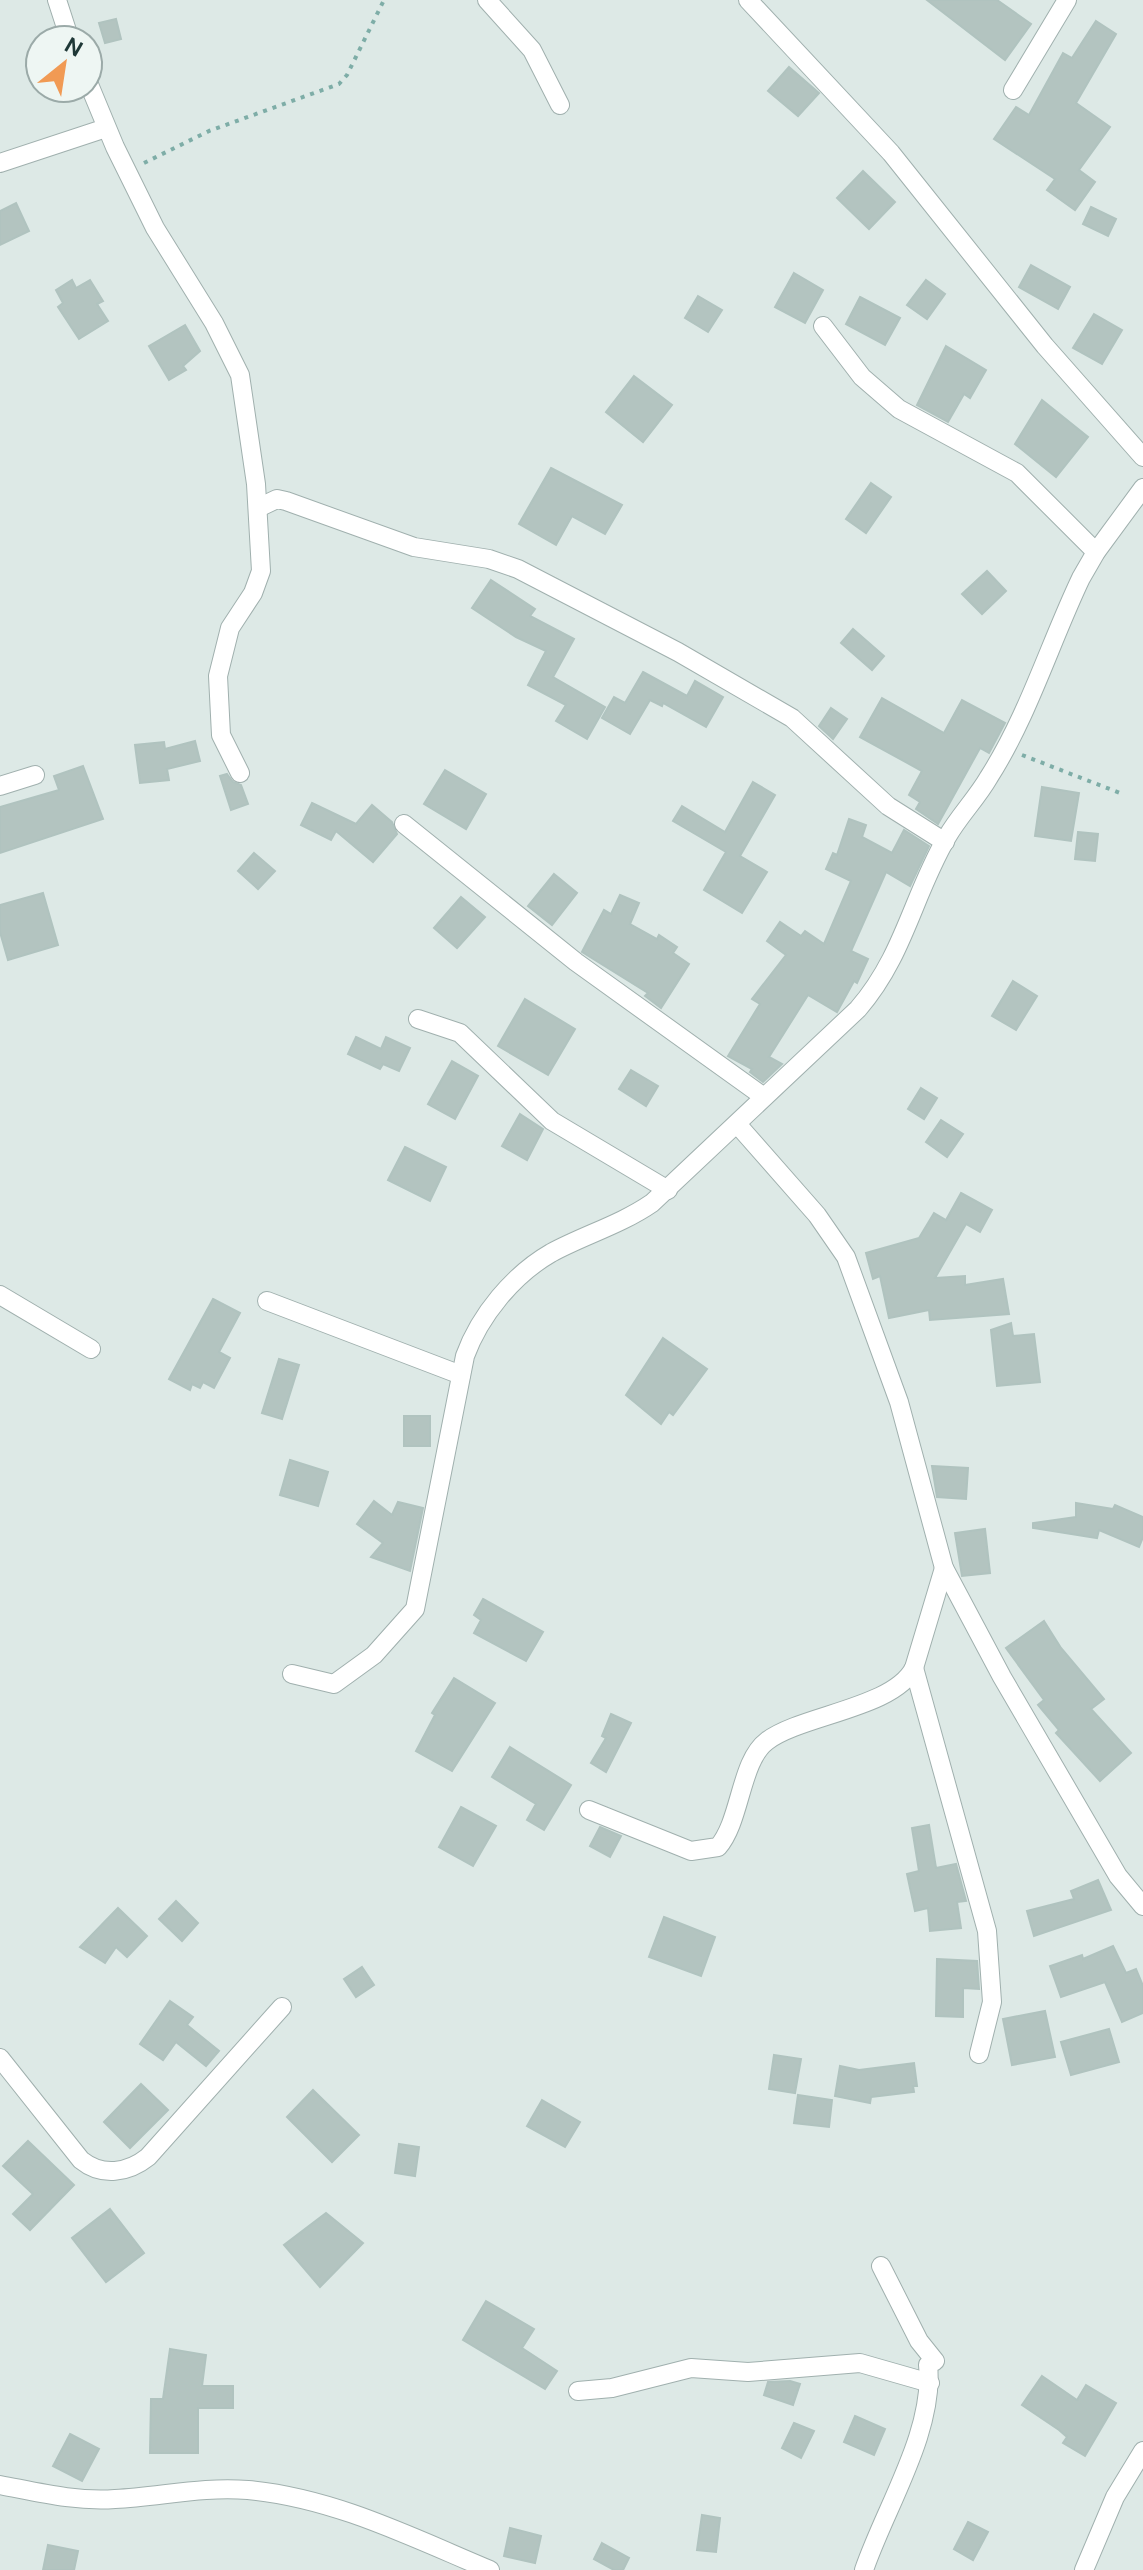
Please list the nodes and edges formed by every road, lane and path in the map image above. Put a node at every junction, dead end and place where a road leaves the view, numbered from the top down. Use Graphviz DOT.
graph roads {
  1 [pos="57,0"];
  2 [pos="384,0"];
  3 [pos="487,0"];
  4 [pos="748,0"];
  5 [pos="1067,0"];
  6 [pos="65,24"];
  7 [pos="1013,90"];
  8 [pos="97,104"];
  9 [pos="560,105"];
  10 [pos="106,128"];
  11 [pos="0,163"];
  12 [pos="127,171"];
  13 [pos="823,326"];
  14 [pos="1143,457"];
  15 [pos="1143,488"];
  16 [pos="258,508"];
  17 [pos="1096,552"];
  18 [pos="1005,748"];
  19 [pos="240,773"];
  20 [pos="35,775"];
  21 [pos="0,786"];
  22 [pos="1120,793"];
  23 [pos="404,824"];
  24 [pos="945,842"];
  25 [pos="418,1019"];
  26 [pos="764,1097"];
  27 [pos="737,1124"];
  28 [pos="668,1190"];
  29 [pos="0,1295"];
  30 [pos="267,1301"];
  31 [pos="91,1349"];
  32 [pos="461,1375"];
  33 [pos="944,1568"];
  34 [pos="914,1668"];
  35 [pos="292,1674"];
  36 [pos="589,1810"];
  37 [pos="1143,1906"];
  38 [pos="282,2007"];
  39 [pos="979,2054"];
  40 [pos="0,2058"];
  41 [pos="881,2266"];
  42 [pos="930,2383"];
  43 [pos="578,2391"];
  44 [pos="1143,2451"];
  45 [pos="0,2485"];
  46 [pos="490,2570"];
  47 [pos="864,2570"];
  48 [pos="1084,2570"];
  1 -- 6 [label="street"];
  2 -- 12 [label="path"];
  3 -- 9 [label="street"];
  4 -- 14 [label="street"];
  5 -- 7 [label="street"];
  8 -- 10 [label="street"];
  10 -- 11 [label="street"];
  10 -- 12 [label="street"];
  12 -- 16 [label="street"];
  13 -- 17 [label="street"];
  15 -- 17 [label="street"];
  16 -- 19 [label="street"];
  16 -- 24 [label="street"];
  17 -- 18 [label="street"];
  18 -- 22 [label="path"];
  18 -- 24 [label="street"];
  20 -- 21 [label="street"];
  23 -- 26 [label="street"];
  24 -- 26 [label="street"];
  25 -- 28 [label="street"];
  26 -- 27 [label="street"];
  27 -- 28 [label="street"];
  27 -- 33 [label="street"];
  28 -- 32 [label="street"];
  29 -- 31 [label="street"];
  30 -- 32 [label="street"];
  32 -- 35 [label="street"];
  33 -- 34 [label="street"];
  33 -- 37 [label="street"];
  34 -- 36 [label="street"];
  34 -- 39 [label="street"];
  38 -- 40 [label="street"];
  41 -- 42 [label="street"];
  42 -- 43 [label="street"];
  42 -- 47 [label="street"];
  44 -- 48 [label="street"];
  45 -- 46 [label="street"];
}
